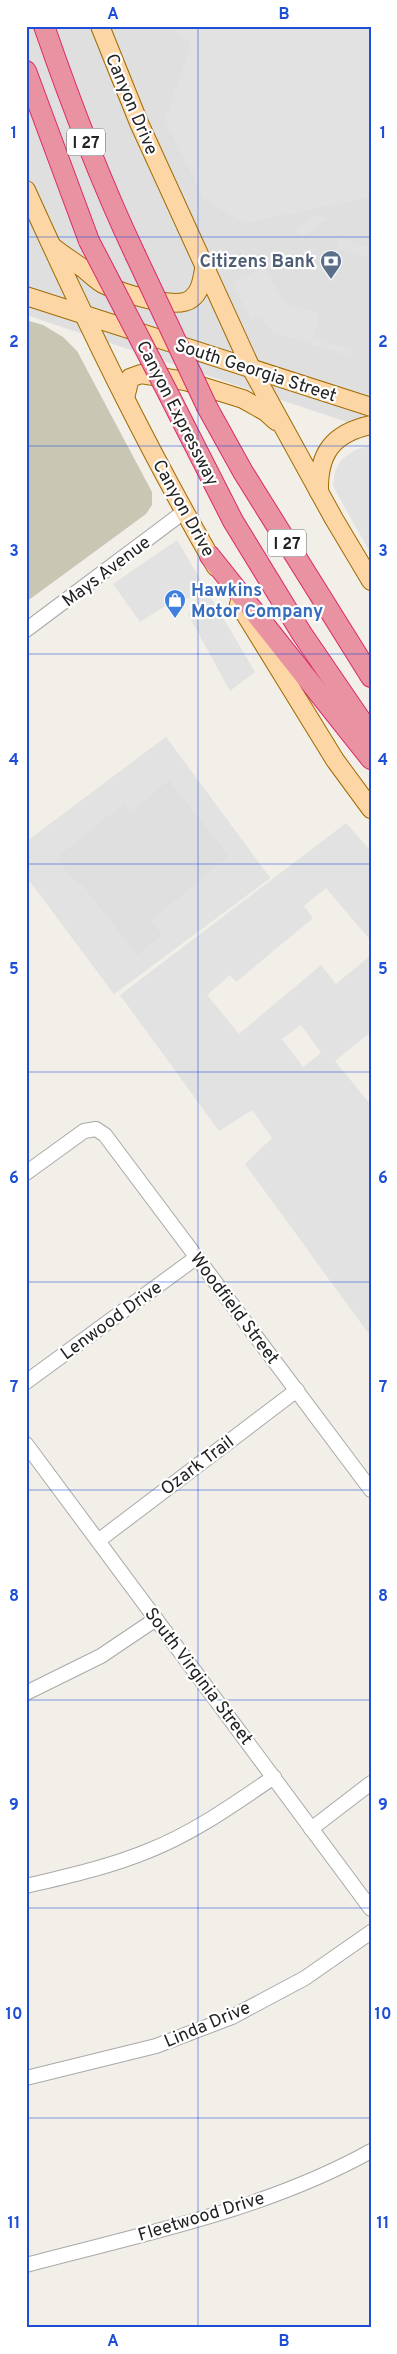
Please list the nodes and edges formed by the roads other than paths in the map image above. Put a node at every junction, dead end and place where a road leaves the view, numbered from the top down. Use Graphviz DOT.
graph roads {
  1 [pos="44,26"];
  2 [pos="100,26"];
  3 [pos="26,71"];
  4 [pos="26,190"];
  5 [pos="52,247"];
  6 [pos="205,264"];
  7 [pos="26,296"];
  8 [pos="84,314"];
  9 [pos="252,368"];
  10 [pos="126,398"];
  11 [pos="371,407"];
  12 [pos="371,424"];
  13 [pos="284,428"];
  14 [pos="320,492"];
  15 [pos="185,511"];
  16 [pos="210,556"];
  17 [pos="371,581"];
  18 [pos="26,630"];
  19 [pos="371,677"];
  20 [pos="371,735"];
  21 [pos="371,759"];
  22 [pos="371,810"];
  23 [pos="26,1173"];
  24 [pos="197,1257"];
  25 [pos="26,1382"];
  26 [pos="297,1390"];
  27 [pos="28,1450"];
  28 [pos="371,1490"];
  29 [pos="98,1541"];
  30 [pos="156,1619"];
  31 [pos="26,1694"];
  32 [pos="274,1777"];
  33 [pos="371,1783"];
  34 [pos="311,1829"];
  35 [pos="26,1886"];
  36 [pos="371,1909"];
  37 [pos="371,1932"];
  38 [pos="26,2078"];
  39 [pos="371,2150"];
  40 [pos="26,2265"];
  1 -- 19 [label="highway, Canyon Expressway / I 27, bridge"];
  2 -- 6 [label="main road, Canyon Drive"];
  3 -- 20 [label="highway, Canyon Expressway / I 27, bridge"];
  4 -- 5 [label="main road, Canyon Drive"];
  5 -- 6 [label="main road"];
  5 -- 8 [label="main road, Canyon Drive"];
  6 -- 9 [label="main road, Canyon Drive"];
  7 -- 8 [label="main road, South Georgia Street"];
  8 -- 9 [label="main road, South Georgia Street"];
  8 -- 10 [label="main road, Canyon Drive"];
  9 -- 11 [label="main road, South Georgia Street"];
  9 -- 13 [label="main road, Canyon Drive"];
  10 -- 13 [label="main road"];
  10 -- 15 [label="main road, Canyon Drive"];
  12 -- 14 [label="main road"];
  13 -- 14 [label="main road, Canyon Drive"];
  14 -- 17 [label="main road, Canyon Drive"];
  15 -- 16 [label="main road, Canyon Drive"];
  15 -- 18 [label="street, Mays Avenue"];
  16 -- 21 [label="highway"];
  16 -- 22 [label="main road, Canyon Drive"];
  23 -- 24 [label="street, Woodfield Street"];
  24 -- 25 [label="street, Lenwood Drive"];
  24 -- 26 [label="street, Woodfield Street"];
  26 -- 28 [label="street, Woodfield Street"];
  26 -- 29 [label="street, Ozark Trail"];
  27 -- 29 [label="street, South Virginia Street"];
  29 -- 30 [label="street, South Virginia Street"];
  30 -- 31 [label="street"];
  30 -- 32 [label="street, South Virginia Street"];
  32 -- 34 [label="street, South Virginia Street"];
  32 -- 35 [label="street"];
  33 -- 34 [label="street"];
  34 -- 36 [label="street, South Virginia Street"];
  37 -- 38 [label="street, Linda Drive"];
  39 -- 40 [label="street, Fleetwood Drive"];
}
